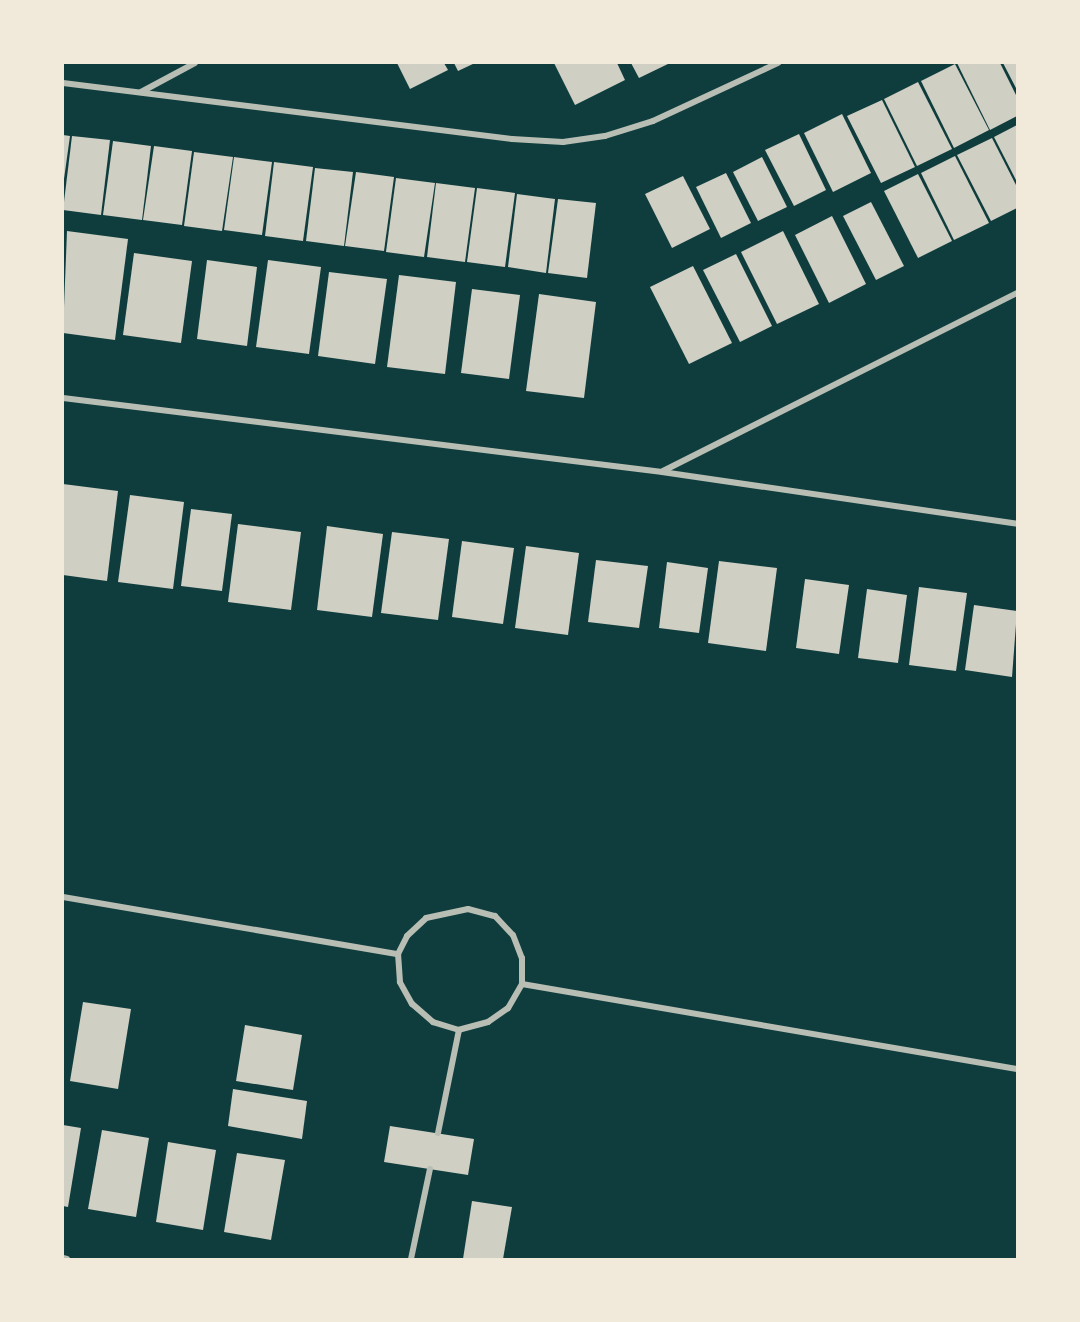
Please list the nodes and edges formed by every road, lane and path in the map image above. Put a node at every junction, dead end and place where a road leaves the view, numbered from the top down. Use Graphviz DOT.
graph roads {
  1 [pos="195,63"];
  2 [pos="778,63"];
  3 [pos="63,83"];
  4 [pos="140,92"];
  5 [pos="1017,293"];
  6 [pos="63,398"];
  7 [pos="662,472"];
  8 [pos="1017,524"];
  9 [pos="63,897"];
  10 [pos="399,954"];
  11 [pos="522,984"];
  12 [pos="459,1030"];
  13 [pos="1017,1069"];
  14 [pos="438,1132"];
  15 [pos="430,1169"];
  16 [pos="411,1259"];
  1 -- 4 [label="street"];
  2 -- 4 [label="street"];
  3 -- 4 [label="street"];
  5 -- 7 [label="street"];
  6 -- 7 [label="street"];
  7 -- 8 [label="street"];
  9 -- 10 [label="street"];
  10 -- 11 [label="street"];
  10 -- 12 [label="street"];
  11 -- 12 [label="street"];
  11 -- 13 [label="street"];
  12 -- 14 [label="street"];
  15 -- 16 [label="street"];
}
